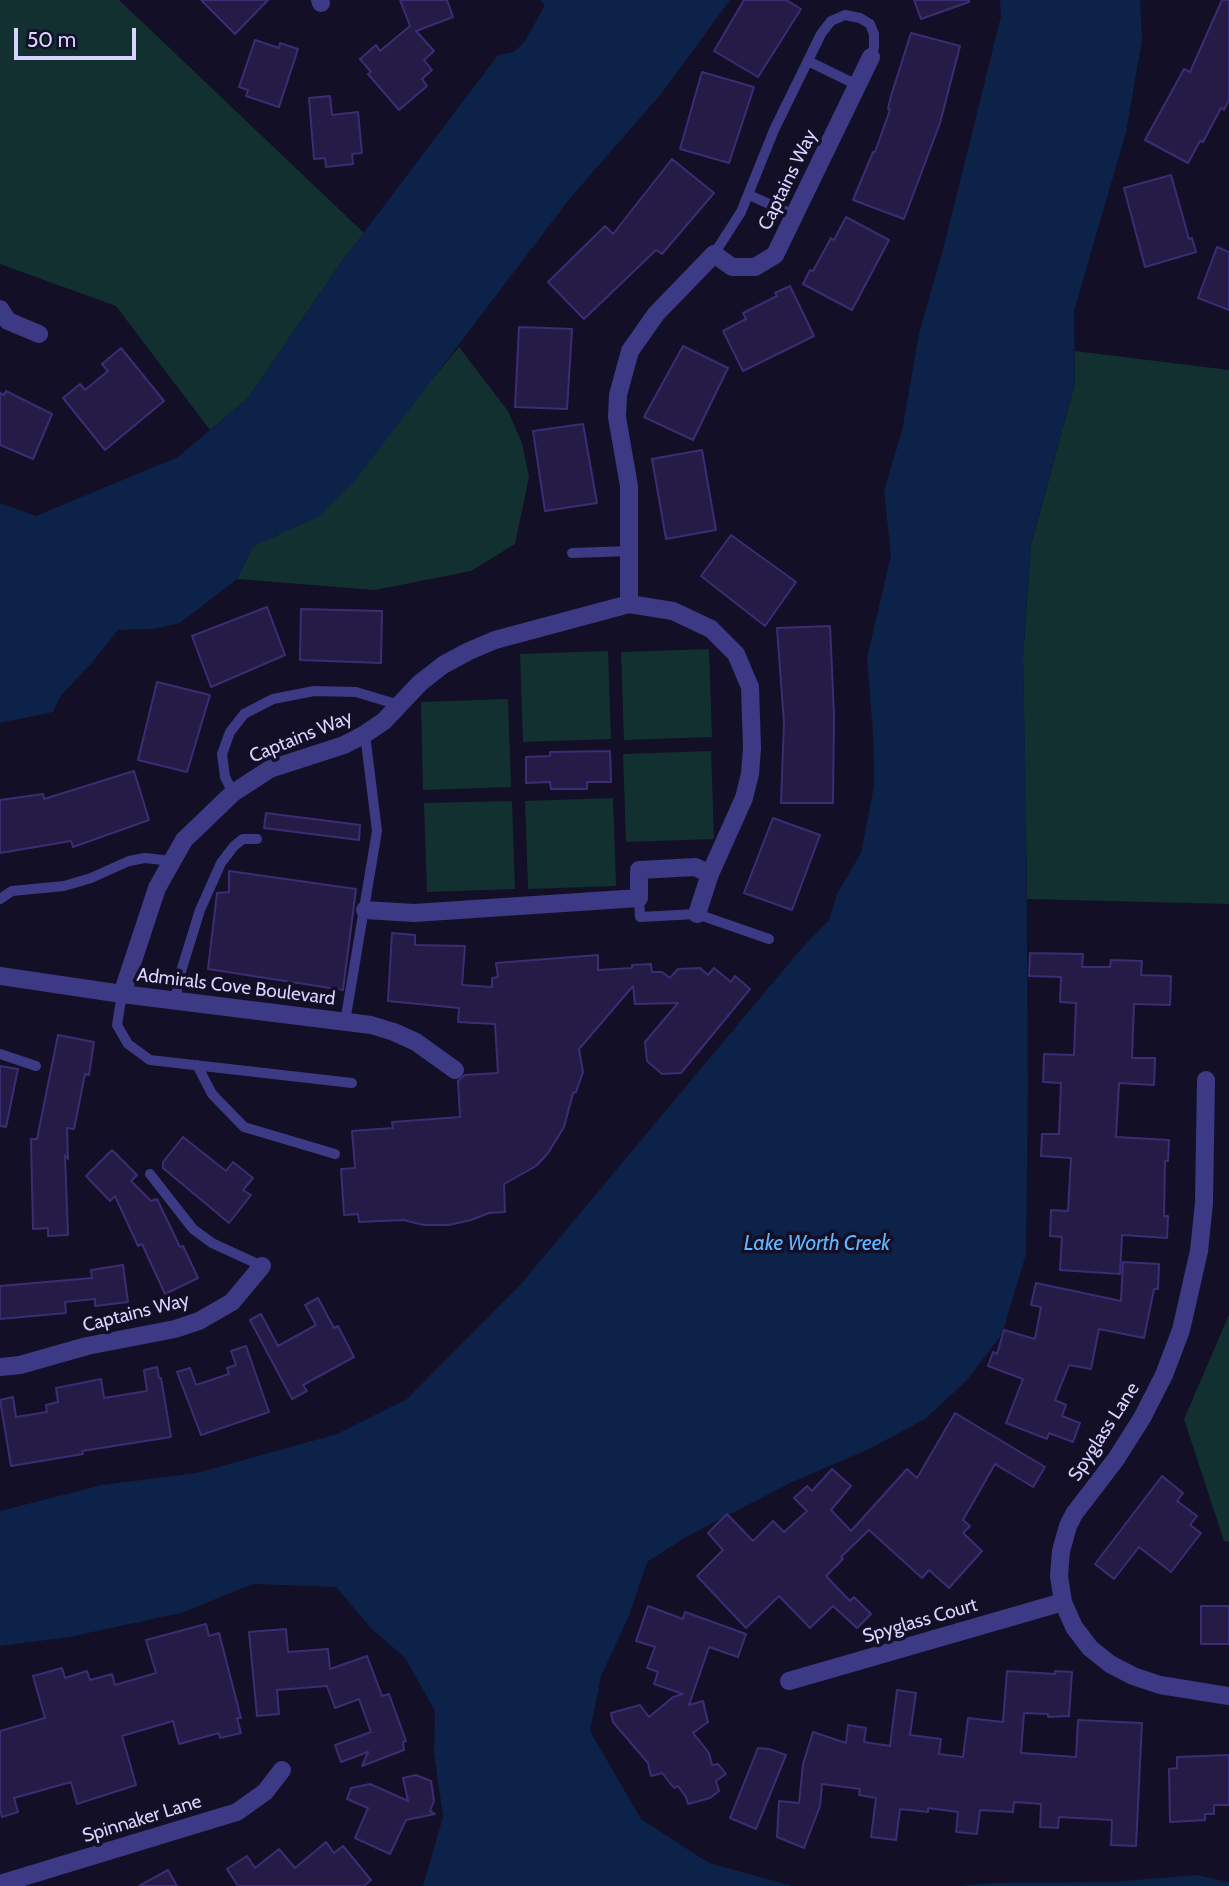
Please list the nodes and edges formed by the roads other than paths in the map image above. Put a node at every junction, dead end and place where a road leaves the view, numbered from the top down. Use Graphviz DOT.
graph roads {
  1 [pos="871,57"];
  2 [pos="807,61"];
  3 [pos="857,85"];
  4 [pos="749,195"];
  5 [pos="794,215"];
  6 [pos="714,254"];
  7 [pos="0,309"];
  8 [pos="38,334"];
  9 [pos="629,551"];
  10 [pos="572,553"];
  11 [pos="629,604"];
  12 [pos="399,705"];
  13 [pos="365,734"];
  14 [pos="233,793"];
  15 [pos="257,839"];
  16 [pos="172,861"];
  17 [pos="710,874"];
  18 [pos="0,898"];
  19 [pos="639,898"];
  20 [pos="365,910"];
  21 [pos="697,914"];
  22 [pos="769,939"];
  23 [pos="0,976"];
  24 [pos="122,994"];
  25 [pos="175,1000"];
  26 [pos="345,1022"];
  27 [pos="0,1054"];
  28 [pos="197,1065"];
  29 [pos="36,1066"];
  30 [pos="455,1070"];
  31 [pos="1206,1080"];
  32 [pos="352,1083"];
  33 [pos="335,1154"];
  34 [pos="150,1174"];
  35 [pos="262,1266"];
  36 [pos="0,1367"];
  37 [pos="1063,1602"];
  38 [pos="789,1681"];
  39 [pos="1229,1696"];
  40 [pos="282,1770"];
  41 [pos="0,1884"];
  1 -- 2 [label="lane"];
  1 -- 3 [label="street, Captains Way"];
  2 -- 3 [label="lane"];
  2 -- 4 [label="lane"];
  3 -- 5 [label="street, Captains Way"];
  4 -- 5 [label="lane"];
  4 -- 6 [label="lane"];
  5 -- 6 [label="street, Captains Way"];
  6 -- 9 [label="street"];
  7 -- 8 [label="street"];
  9 -- 10 [label="lane"];
  9 -- 11 [label="street"];
  11 -- 12 [label="street, Captains Way"];
  11 -- 17 [label="street, Captains Way"];
  12 -- 13 [label="street, Captains Way"];
  12 -- 14 [label="lane"];
  13 -- 14 [label="street, Captains Way"];
  13 -- 20 [label="lane"];
  14 -- 16 [label="street, Captains Way"];
  15 -- 25 [label="lane"];
  16 -- 18 [label="lane"];
  16 -- 24 [label="street, Captains Way"];
  17 -- 19 [label="street"];
  17 -- 21 [label="street, Captains Way"];
  19 -- 20 [label="street"];
  19 -- 21 [label="lane"];
  20 -- 26 [label="lane"];
  21 -- 22 [label="lane"];
  23 -- 24 [label="street, Admirals Cove Boulevard"];
  24 -- 25 [label="street, Admirals Cove Boulevard"];
  24 -- 28 [label="lane"];
  25 -- 26 [label="street, Admirals Cove Boulevard"];
  26 -- 30 [label="street, Admirals Cove Boulevard"];
  27 -- 29 [label="lane"];
  28 -- 32 [label="lane"];
  28 -- 33 [label="lane"];
  31 -- 37 [label="street, Spyglass Lane"];
  34 -- 35 [label="lane"];
  35 -- 36 [label="street, Captains Way"];
  37 -- 38 [label="street, Spyglass Court"];
  37 -- 39 [label="street, Spyglass Lane"];
  40 -- 41 [label="street, Spinnaker Lane"];
}
